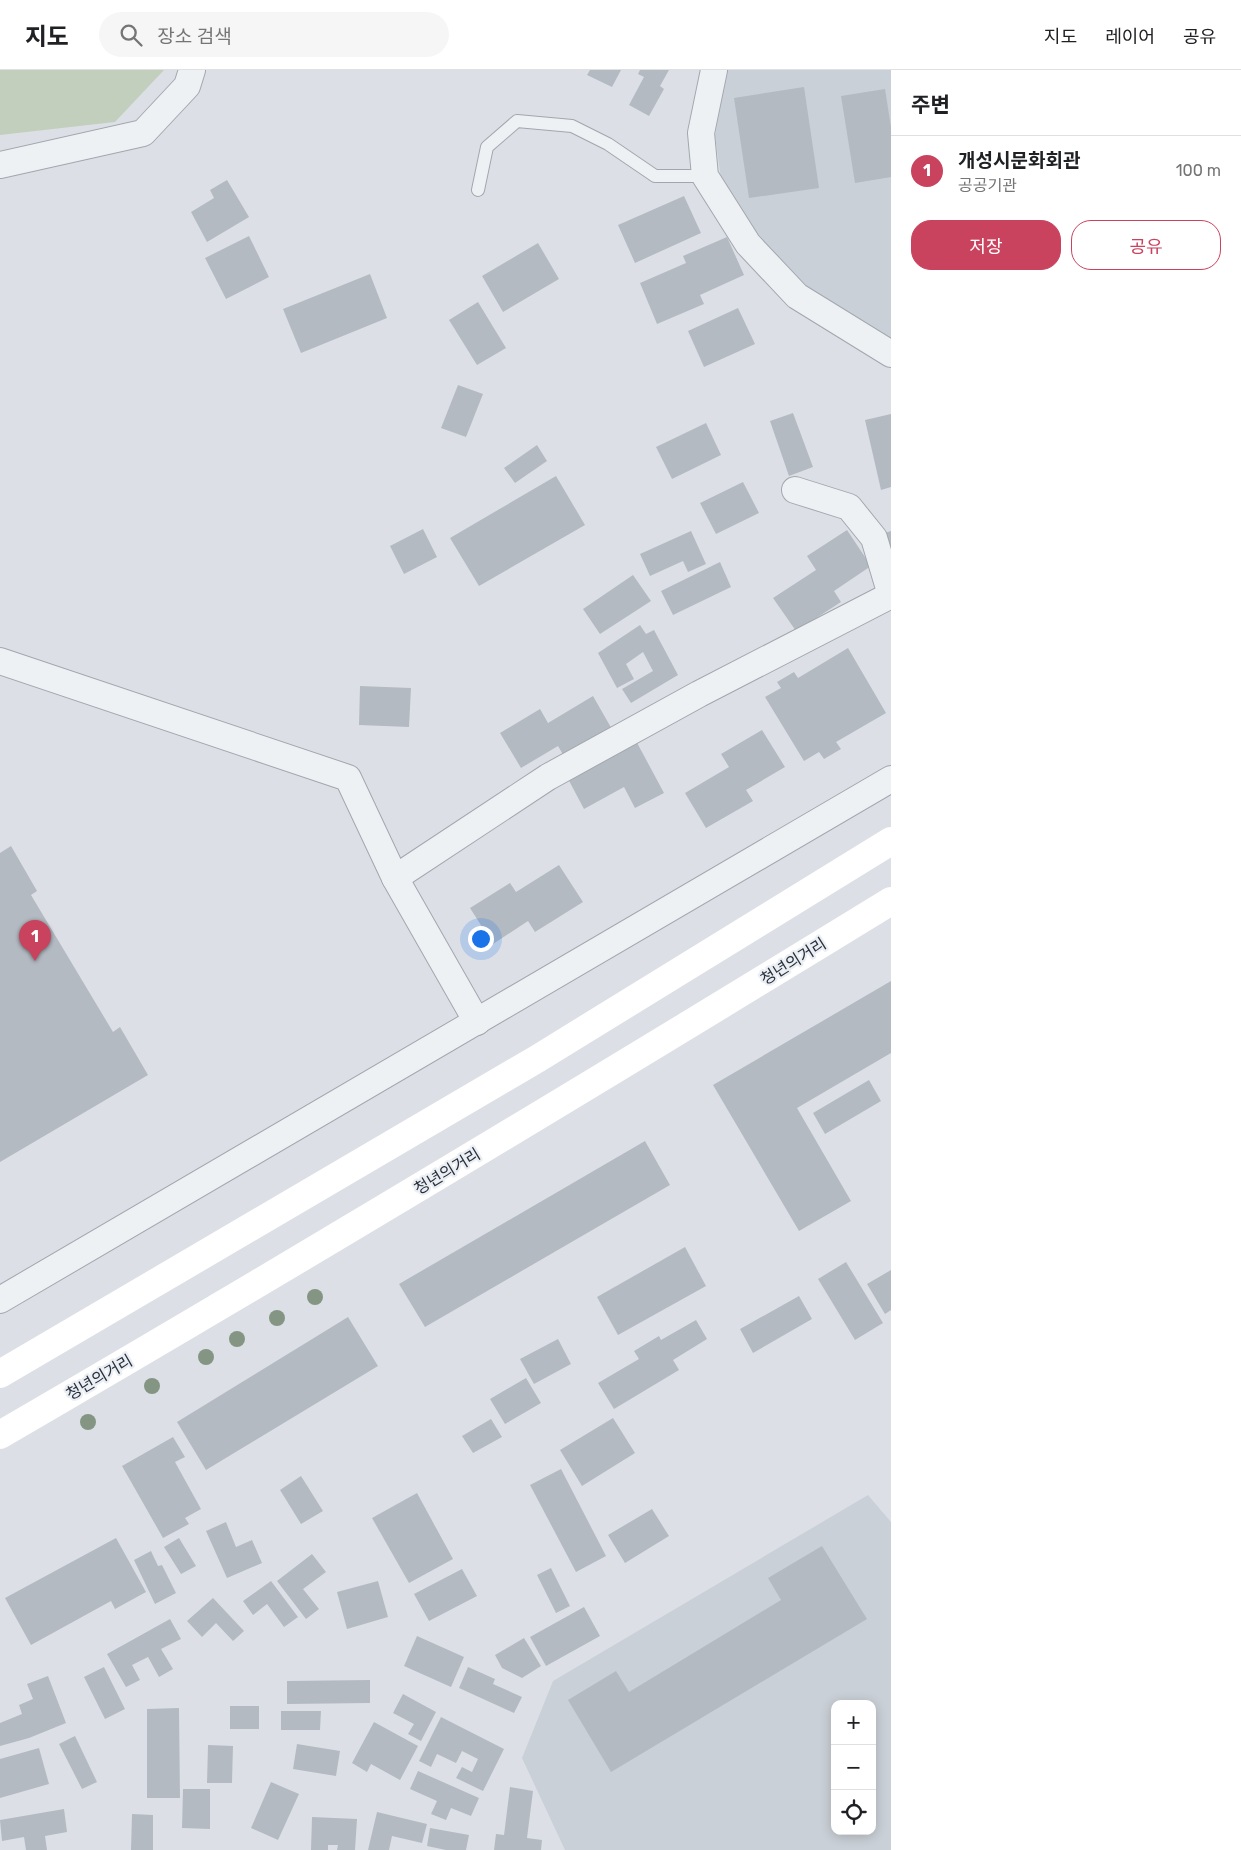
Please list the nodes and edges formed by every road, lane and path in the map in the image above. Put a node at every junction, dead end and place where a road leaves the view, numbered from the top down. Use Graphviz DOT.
graph roads {
  1 [pos="192,70"];
  2 [pos="714,70"];
  3 [pos="0,164"];
  4 [pos="705,176"];
  5 [pos="478,190"];
  6 [pos="891,354"];
  7 [pos="795,490"];
  8 [pos="0,662"];
  9 [pos="891,779"];
  10 [pos="891,841"];
  11 [pos="395,878"];
  12 [pos="891,901"];
  13 [pos="477,1022"];
  14 [pos="0,1300"];
  15 [pos="0,1374"];
  16 [pos="0,1435"];
  1 -- 3 [label="street"];
  2 -- 4 [label="street"];
  4 -- 5 [label="lane"];
  4 -- 6 [label="street"];
  7 -- 11 [label="street"];
  8 -- 11 [label="street"];
  9 -- 13 [label="street"];
  10 -- 15 [label="main road"];
  11 -- 13 [label="street"];
  12 -- 16 [label="main road, 청년의거리"];
  13 -- 14 [label="street"];
}
